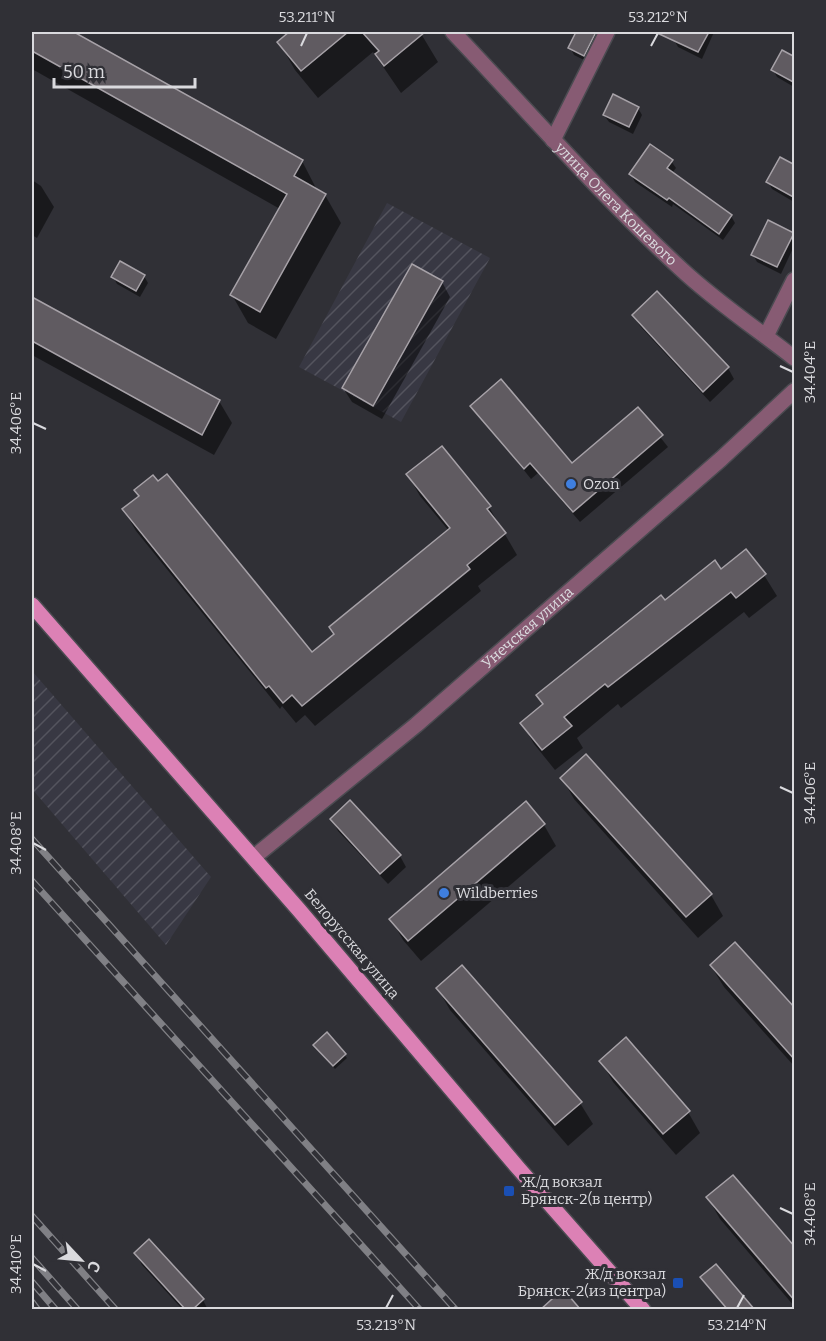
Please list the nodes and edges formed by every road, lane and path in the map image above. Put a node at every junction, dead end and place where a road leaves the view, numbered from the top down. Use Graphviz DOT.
graph roads {
  1 [pos="453,32"];
  2 [pos="607,32"];
  3 [pos="553,140"];
  4 [pos="795,280"];
  5 [pos="766,336"];
  6 [pos="795,358"];
  7 [pos="795,391"];
  8 [pos="32,604"];
  9 [pos="254,857"];
  10 [pos="643,1310"];
  1 -- 3 [label="street, улица Олега Кошевого"];
  2 -- 3 [label="street"];
  3 -- 5 [label="street, улица Олега Кошевого"];
  4 -- 5 [label="street"];
  5 -- 6 [label="street, улица Олега Кошевого"];
  7 -- 9 [label="street, Унечская улица"];
  8 -- 9 [label="main road, Белорусская улица"];
  9 -- 10 [label="main road, Белорусская улица"];
}
